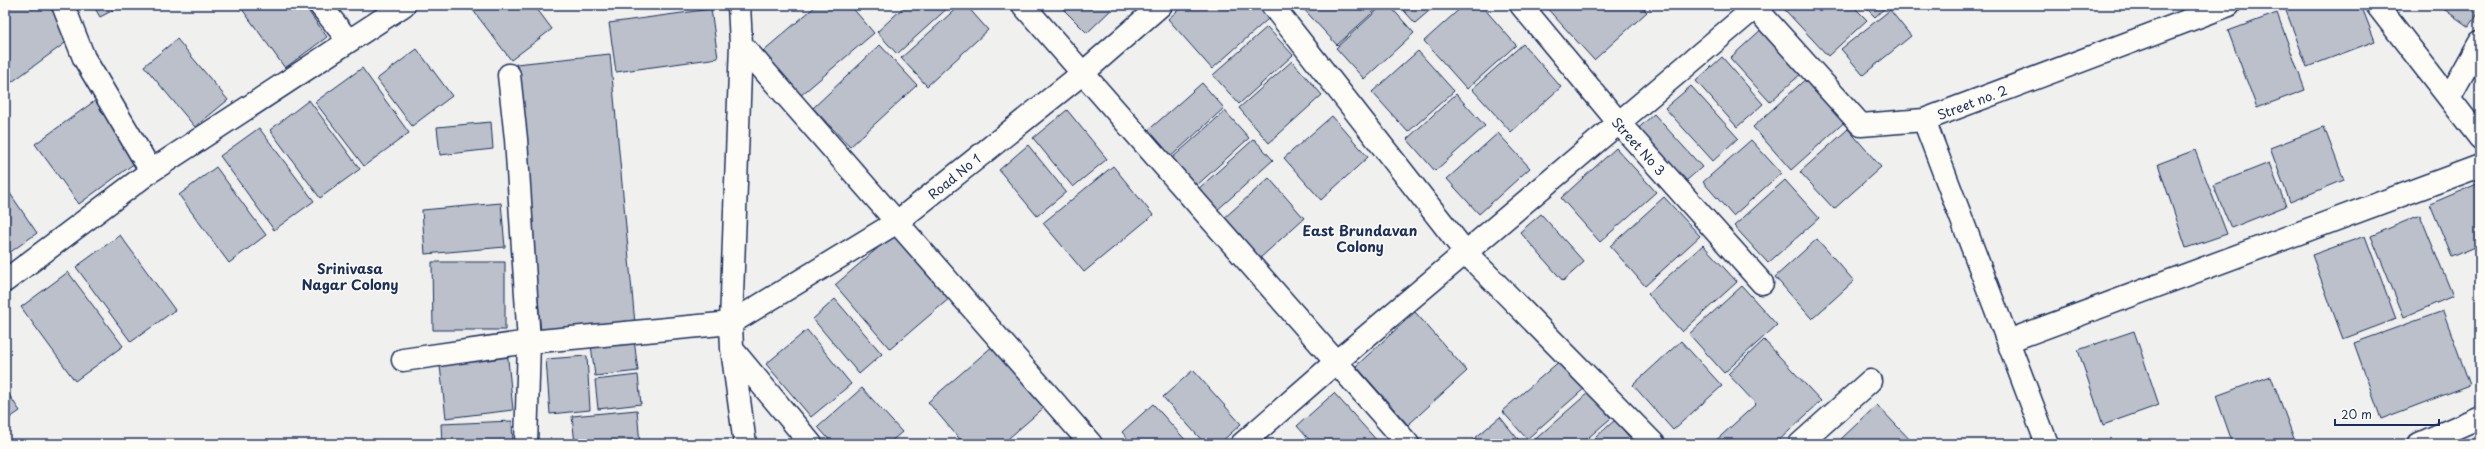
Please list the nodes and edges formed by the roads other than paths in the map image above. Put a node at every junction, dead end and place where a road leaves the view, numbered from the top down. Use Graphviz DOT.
graph roads {
  1 [pos="63,5"];
  2 [pos="320,5"];
  3 [pos="404,5"];
  4 [pos="739,5"];
  5 [pos="1023,5"];
  6 [pos="1161,5"];
  7 [pos="1272,5"];
  8 [pos="1521,5"];
  9 [pos="2229,5"];
  10 [pos="2377,5"];
  11 [pos="1756,6"];
  12 [pos="348,40"];
  13 [pos="2480,42"];
  14 [pos="741,44"];
  15 [pos="1083,73"];
  16 [pos="509,75"];
  17 [pos="2449,98"];
  18 [pos="1924,120"];
  19 [pos="1618,123"];
  20 [pos="2480,138"];
  21 [pos="2480,166"];
  22 [pos="151,171"];
  23 [pos="897,222"];
  24 [pos="1466,253"];
  25 [pos="5,281"];
  26 [pos="1762,283"];
  27 [pos="731,323"];
  28 [pos="2008,341"];
  29 [pos="529,342"];
  30 [pos="732,349"];
  31 [pos="403,360"];
  32 [pos="1336,362"];
  33 [pos="1870,381"];
  34 [pos="2480,417"];
  35 [pos="526,444"];
  36 [pos="745,444"];
  37 [pos="811,444"];
  38 [pos="1091,444"];
  39 [pos="1242,444"];
  40 [pos="1408,444"];
  41 [pos="1654,444"];
  42 [pos="1800,444"];
  43 [pos="2048,444"];
  44 [pos="2419,444"];
  1 -- 22 [label="street"];
  2 -- 12 [label="street"];
  3 -- 12 [label="street"];
  4 -- 14 [label="street"];
  5 -- 15 [label="street"];
  6 -- 15 [label="street, Road No 1"];
  7 -- 24 [label="street"];
  8 -- 19 [label="street, Street No 3"];
  9 -- 18 [label="street, Street no. 2"];
  10 -- 17 [label="street"];
  11 -- 18 [label="street, Street no. 2"];
  11 -- 19 [label="street"];
  12 -- 22 [label="street"];
  13 -- 17 [label="street"];
  14 -- 23 [label="street"];
  14 -- 27 [label="street"];
  15 -- 23 [label="street, Road No 1"];
  15 -- 32 [label="street"];
  16 -- 29 [label="street"];
  17 -- 20 [label="street"];
  18 -- 28 [label="street"];
  19 -- 24 [label="street"];
  19 -- 26 [label="street, Street No 3"];
  21 -- 28 [label="street"];
  22 -- 25 [label="street"];
  23 -- 27 [label="street, Road No 1"];
  23 -- 38 [label="street"];
  24 -- 32 [label="street"];
  24 -- 41 [label="street"];
  27 -- 29 [label="street"];
  27 -- 30 [label="street"];
  28 -- 43 [label="street"];
  29 -- 31 [label="street"];
  29 -- 35 [label="street"];
  30 -- 36 [label="street"];
  30 -- 37 [label="street"];
  32 -- 39 [label="street"];
  32 -- 40 [label="street"];
  33 -- 42 [label="street"];
  34 -- 44 [label="street"];
}
